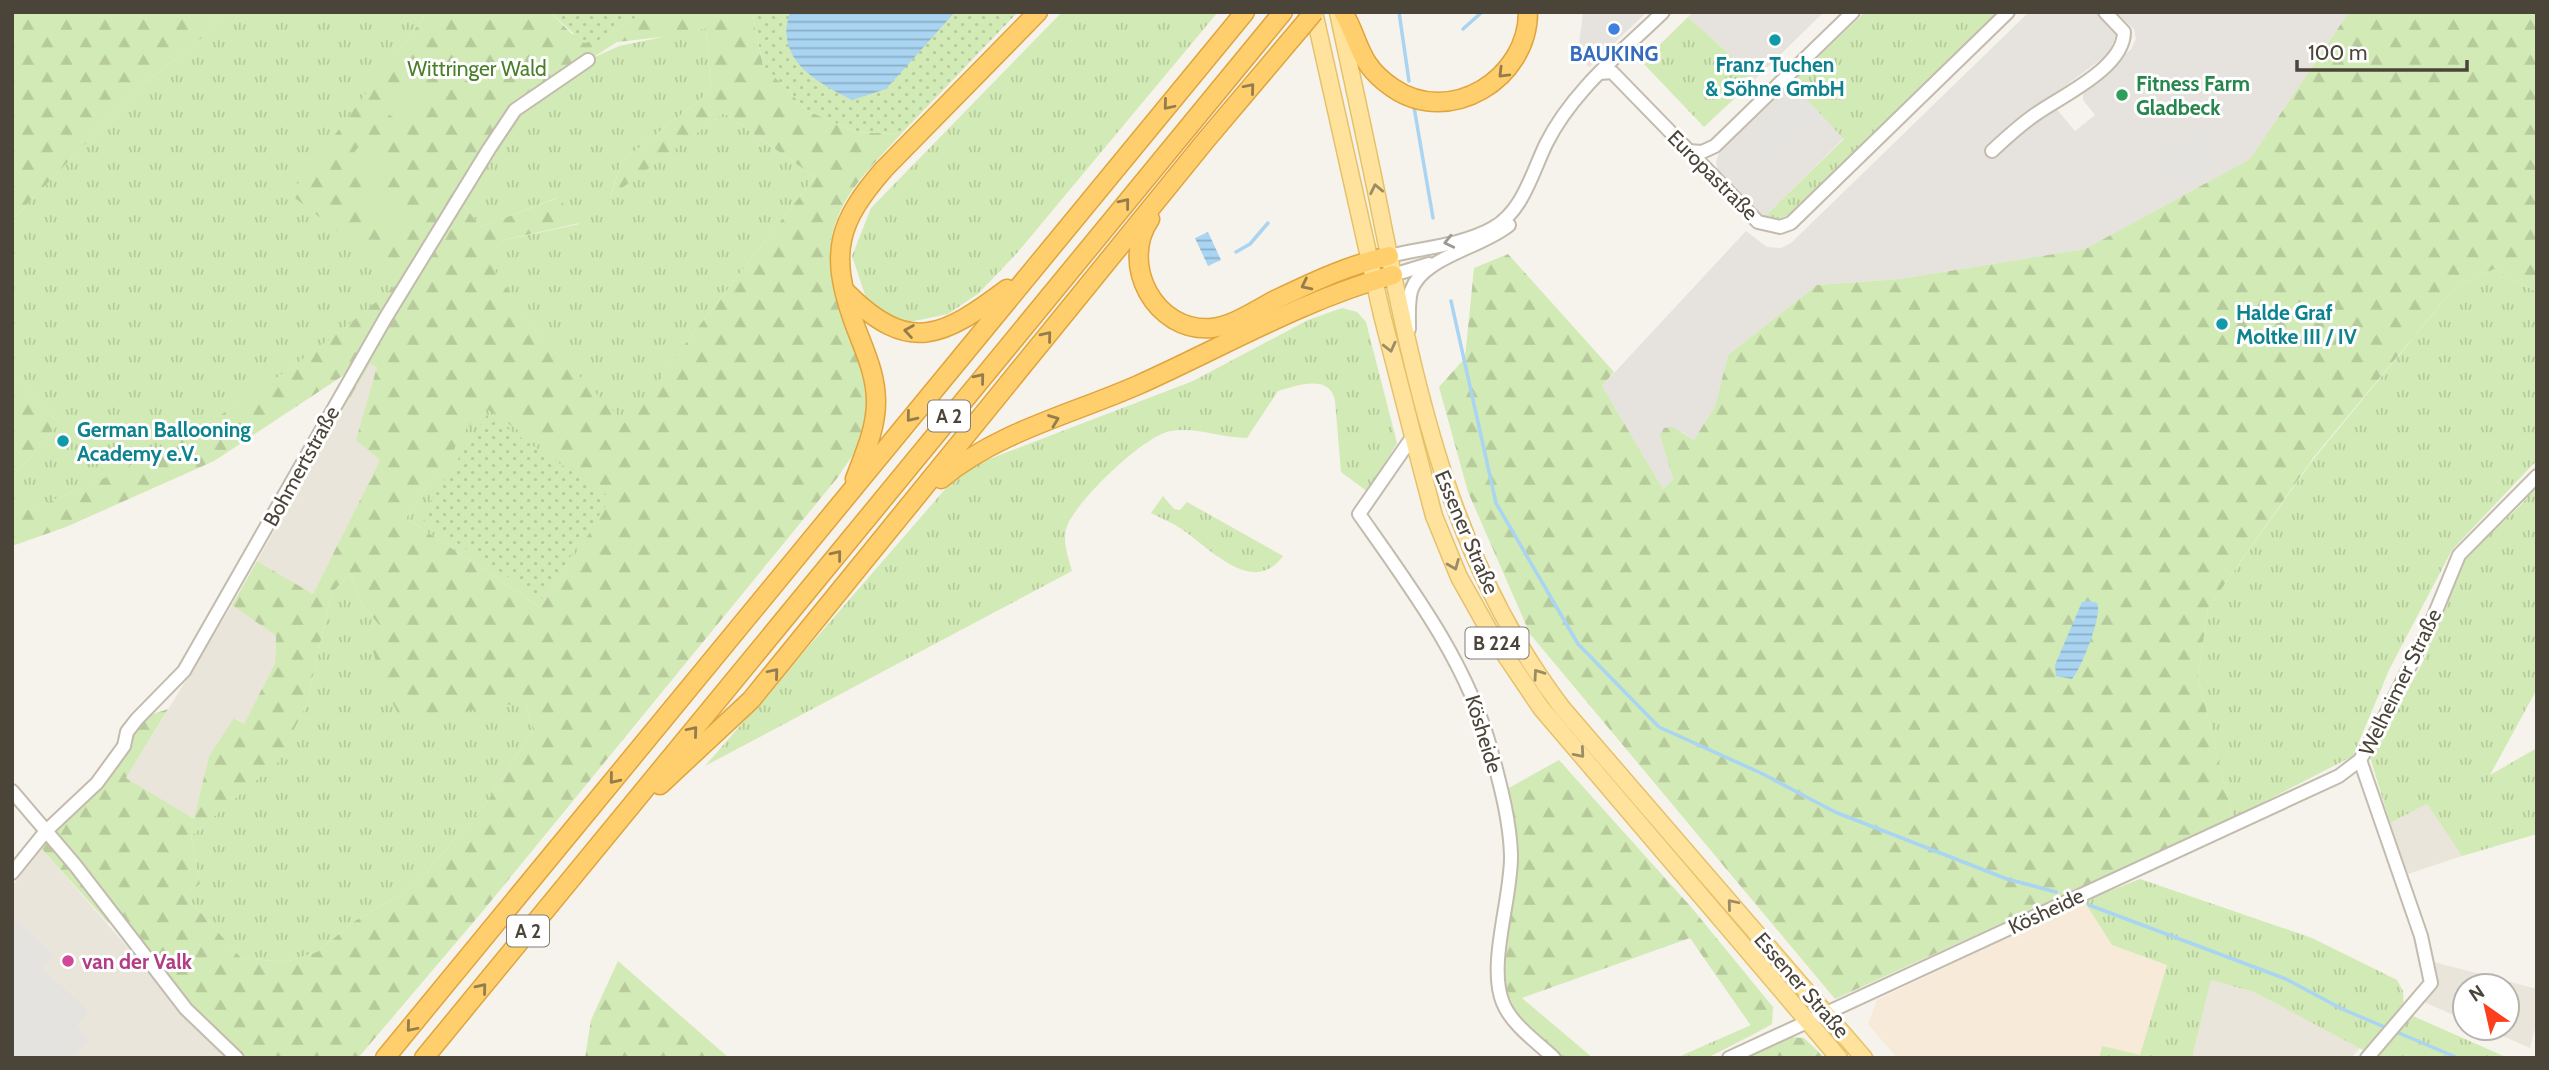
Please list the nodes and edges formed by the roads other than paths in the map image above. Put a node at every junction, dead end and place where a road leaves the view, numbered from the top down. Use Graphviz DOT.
graph roads {
  1 [pos="1038,12"];
  2 [pos="1245,12"];
  3 [pos="1283,12"];
  4 [pos="1314,12"];
  5 [pos="1341,12"];
  6 [pos="1528,12"];
  7 [pos="1663,12"];
  8 [pos="1853,12"];
  9 [pos="2008,12"];
  10 [pos="2105,12"];
  11 [pos="588,61"];
  12 [pos="1600,73"];
  13 [pos="1206,140"];
  14 [pos="1992,150"];
  15 [pos="1688,151"];
  16 [pos="1534,172"];
  17 [pos="1389,256"];
  18 [pos="1370,260"];
  19 [pos="1437,261"];
  20 [pos="1032,270"];
  21 [pos="1393,275"];
  22 [pos="1375,280"];
  23 [pos="846,293"];
  24 [pos="1408,348"];
  25 [pos="1413,436"];
  26 [pos="2537,476"];
  27 [pos="850,493"];
  28 [pos="911,503"];
  29 [pos="2360,760"];
  30 [pos="12,791"];
  31 [pos="618,822"];
  32 [pos="46,831"];
  33 [pos="12,873"];
  34 [pos="1824,1012"];
  35 [pos="1807,1020"];
  36 [pos="237,1058"];
  37 [pos="385,1058"];
  38 [pos="424,1058"];
  39 [pos="1554,1058"];
  40 [pos="1730,1058"];
  41 [pos="1839,1058"];
  42 [pos="1864,1058"];
  43 [pos="2367,1058"];
  1 -- 23 [label="highway"];
  2 -- 20 [label="highway, A 2, one-way"];
  31 -- 3 [label="highway, A 2, one-way"];
  13 -- 4 [label="highway, one-way, bridge"];
  4 -- 18 [label="main road, Essener Straße / B 224"];
  6 -- 5 [label="highway, one-way"];
  17 -- 5 [label="main road, Essener Straße / B 224, one-way"];
  7 -- 12 [label="street"];
  8 -- 15 [label="street"];
  9 -- 15 [label="street, Europastraße"];
  10 -- 14 [label="street"];
  11 -- 32 [label="street, Bohmertstraße"];
  12 -- 15 [label="street, Europastraße"];
  12 -- 16 [label="street"];
  18 -- 13 [label="highway, one-way"];
  28 -- 13 [label="highway, one-way"];
  16 -- 17 [label="street, one-way"];
  16 -- 19 [label="street"];
  17 -- 18 [label="highway"];
  17 -- 21 [label="main road, Essener Straße / B 224"];
  18 -- 22 [label="main road, Essener Straße / B 224"];
  19 -- 21 [label="street"];
  19 -- 24 [label="street"];
  20 -- 23 [label="highway, one-way"];
  20 -- 27 [label="highway, A 2, one-way"];
  21 -- 22 [label="highway"];
  21 -- 24 [label="main road, Essener Straße / B 224"];
  22 -- 25 [label="main road, Essener Straße / B 224, one-way"];
  28 -- 22 [label="highway, one-way"];
  23 -- 27 [label="highway"];
  34 -- 24 [label="main road, Essener Straße / B 224, one-way"];
  25 -- 35 [label="main road, Essener Straße / B 224, one-way"];
  25 -- 39 [label="street, Kösheide"];
  26 -- 29 [label="street, Welheimer Straße"];
  27 -- 37 [label="highway, A 2, one-way"];
  31 -- 28 [label="highway, one-way"];
  29 -- 34 [label="street, Kösheide"];
  29 -- 43 [label="street, Welheimer Straße"];
  30 -- 32 [label="street"];
  38 -- 31 [label="highway, A 2, one-way"];
  32 -- 33 [label="street, Bohmertstraße"];
  32 -- 36 [label="street"];
  34 -- 35 [label="street, Kösheide"];
  34 -- 42 [label="main road, Essener Straße / B 224"];
  35 -- 40 [label="street, Kösheide"];
  35 -- 41 [label="main road, Essener Straße / B 224"];
}
